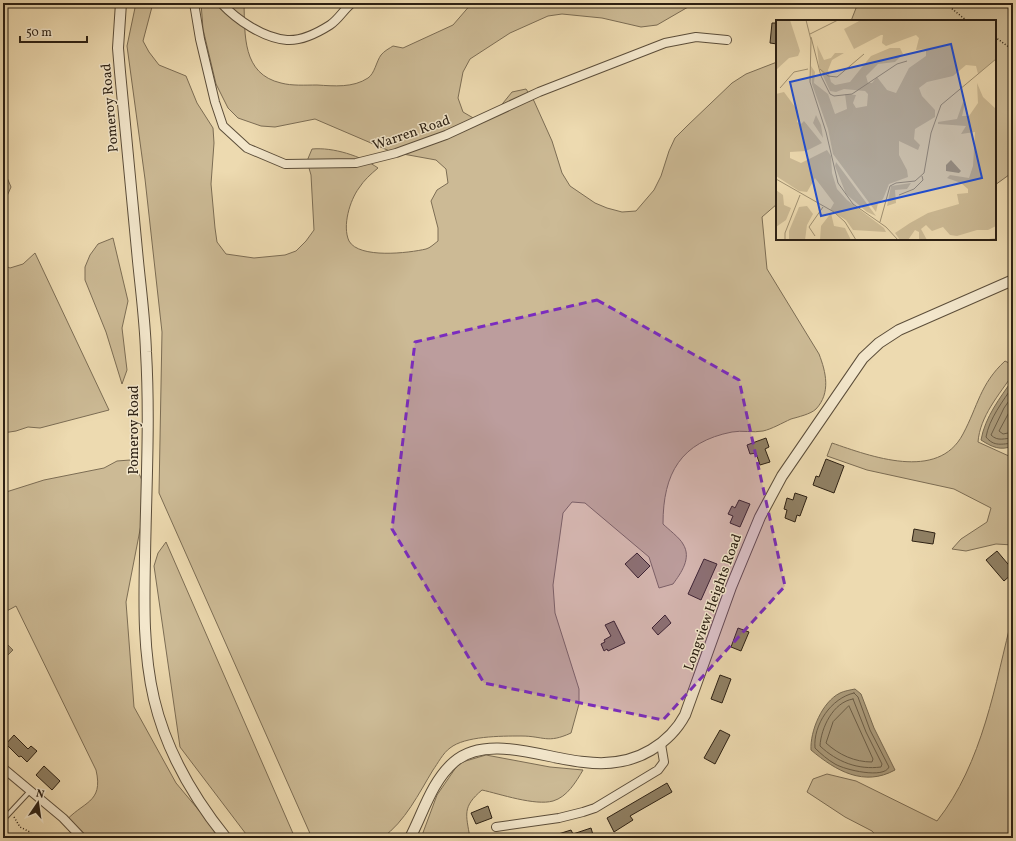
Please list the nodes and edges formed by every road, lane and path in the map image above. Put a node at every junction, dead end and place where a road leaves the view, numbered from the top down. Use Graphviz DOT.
graph roads {
  1 [pos="121,3"];
  2 [pos="194,3"];
  3 [pos="221,3"];
  4 [pos="352,3"];
  5 [pos="945,3"];
  6 [pos="1008,3"];
  7 [pos="1013,7"];
  8 [pos="966,20"];
  9 [pos="996,38"];
  10 [pos="727,40"];
  11 [pos="1013,50"];
  12 [pos="1013,280"];
  13 [pos="661,744"];
  14 [pos="3,768"];
  15 [pos="30,791"];
  16 [pos="9,813"];
  17 [pos="3,820"];
  18 [pos="496,827"];
  19 [pos="33,838"];
  20 [pos="82,838"];
  21 [pos="226,838"];
  22 [pos="410,838"];
  1 -- 21 [label="street, Pomeroy Road"];
  2 -- 10 [label="street, Warren Road"];
  3 -- 4 [label="street"];
  5 -- 8 [label="path"];
  6 -- 7 [label="path"];
  9 -- 11 [label="path"];
  12 -- 13 [label="street, Longview Heights Road"];
  13 -- 18 [label="street"];
  13 -- 22 [label="street, Longview Heights Road"];
  14 -- 15 [label="street"];
  15 -- 16 [label="lane"];
  15 -- 20 [label="street"];
  16 -- 17 [label="lane"];
  16 -- 19 [label="path"];
}
